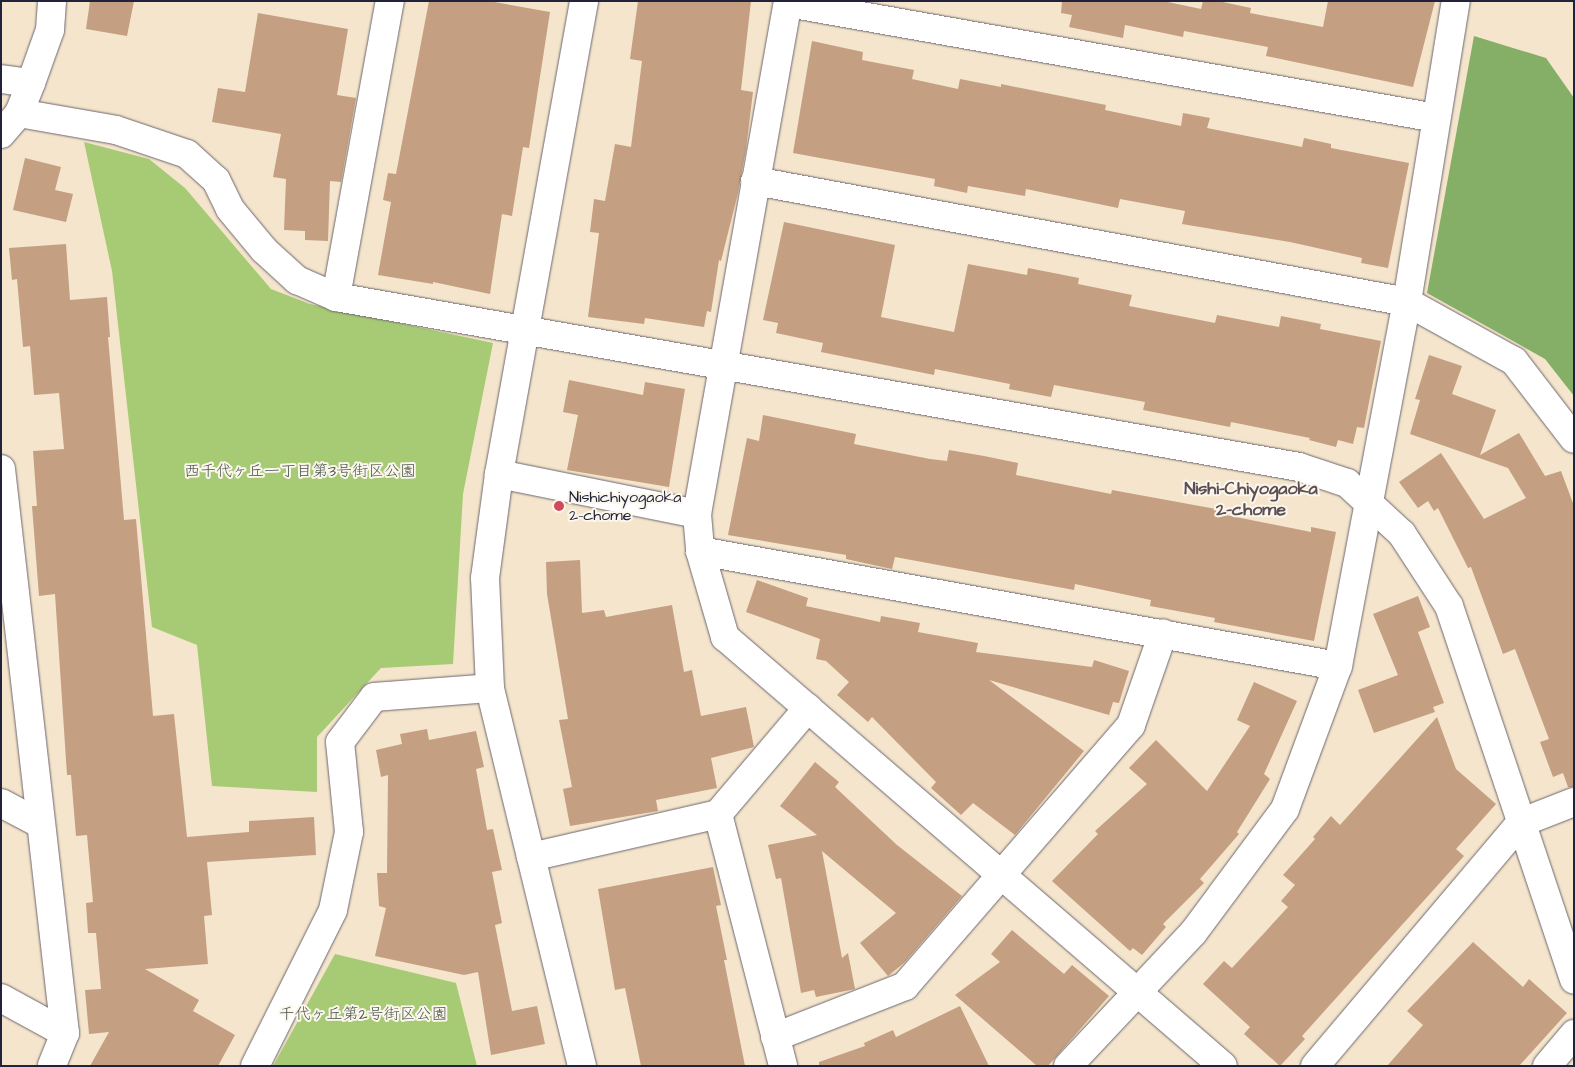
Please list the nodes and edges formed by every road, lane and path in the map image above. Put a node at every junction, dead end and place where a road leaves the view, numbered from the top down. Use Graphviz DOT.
graph roads {
  1 [pos="52,1"];
  2 [pos="390,1"];
  3 [pos="584,1"];
  4 [pos="1456,1"];
  5 [pos="788,2"];
  6 [pos="1,79"];
  7 [pos="31,83"];
  8 [pos="18,113"];
  9 [pos="1436,118"];
  10 [pos="1,134"];
  11 [pos="755,181"];
  12 [pos="336,297"];
  13 [pos="1407,302"];
  14 [pos="525,331"];
  15 [pos="723,366"];
  16 [pos="1574,439"];
  17 [pos="1,469"];
  18 [pos="499,474"];
  19 [pos="1367,500"];
  20 [pos="697,514"];
  21 [pos="700,551"];
  22 [pos="11,621"];
  23 [pos="1163,633"];
  24 [pos="1338,666"];
  25 [pos="490,688"];
  26 [pos="808,708"];
  27 [pos="1574,802"];
  28 [pos="1,803"];
  29 [pos="718,814"];
  30 [pos="39,823"];
  31 [pos="1520,823"];
  32 [pos="531,857"];
  33 [pos="1002,876"];
  34 [pos="1574,980"];
  35 [pos="1137,992"];
  36 [pos="1,998"];
  37 [pos="65,1033"];
  38 [pos="1574,1034"];
  39 [pos="775,1037"];
  40 [pos="52,1066"];
  41 [pos="255,1066"];
  42 [pos="582,1066"];
  43 [pos="783,1066"];
  44 [pos="1068,1066"];
  45 [pos="1223,1066"];
  46 [pos="1315,1066"];
  47 [pos="1548,1066"];
  1 -- 7 [label="street"];
  2 -- 12 [label="street"];
  3 -- 14 [label="street"];
  4 -- 9 [label="street"];
  5 -- 9 [label="street"];
  5 -- 11 [label="street"];
  6 -- 7 [label="street"];
  7 -- 8 [label="street"];
  8 -- 10 [label="street"];
  8 -- 12 [label="street"];
  9 -- 13 [label="street"];
  11 -- 13 [label="street"];
  11 -- 15 [label="street"];
  12 -- 14 [label="street"];
  13 -- 16 [label="street"];
  13 -- 19 [label="street"];
  14 -- 15 [label="street"];
  14 -- 18 [label="street"];
  15 -- 19 [label="street"];
  15 -- 20 [label="street"];
  17 -- 22 [label="street"];
  18 -- 20 [label="street"];
  18 -- 25 [label="street"];
  19 -- 24 [label="street"];
  19 -- 31 [label="street"];
  20 -- 21 [label="street"];
  21 -- 23 [label="street"];
  21 -- 26 [label="street"];
  22 -- 30 [label="street"];
  23 -- 24 [label="street"];
  23 -- 33 [label="street"];
  24 -- 35 [label="street"];
  25 -- 32 [label="street"];
  25 -- 41 [label="street"];
  26 -- 29 [label="street"];
  26 -- 33 [label="street"];
  27 -- 31 [label="street"];
  28 -- 30 [label="street"];
  29 -- 32 [label="street"];
  29 -- 39 [label="street"];
  30 -- 37 [label="street"];
  31 -- 34 [label="street"];
  31 -- 46 [label="street"];
  32 -- 42 [label="street"];
  33 -- 35 [label="street"];
  33 -- 39 [label="street"];
  35 -- 44 [label="street"];
  35 -- 45 [label="street"];
  36 -- 37 [label="street"];
  37 -- 40 [label="street"];
  38 -- 47 [label="street"];
  39 -- 43 [label="street"];
}
